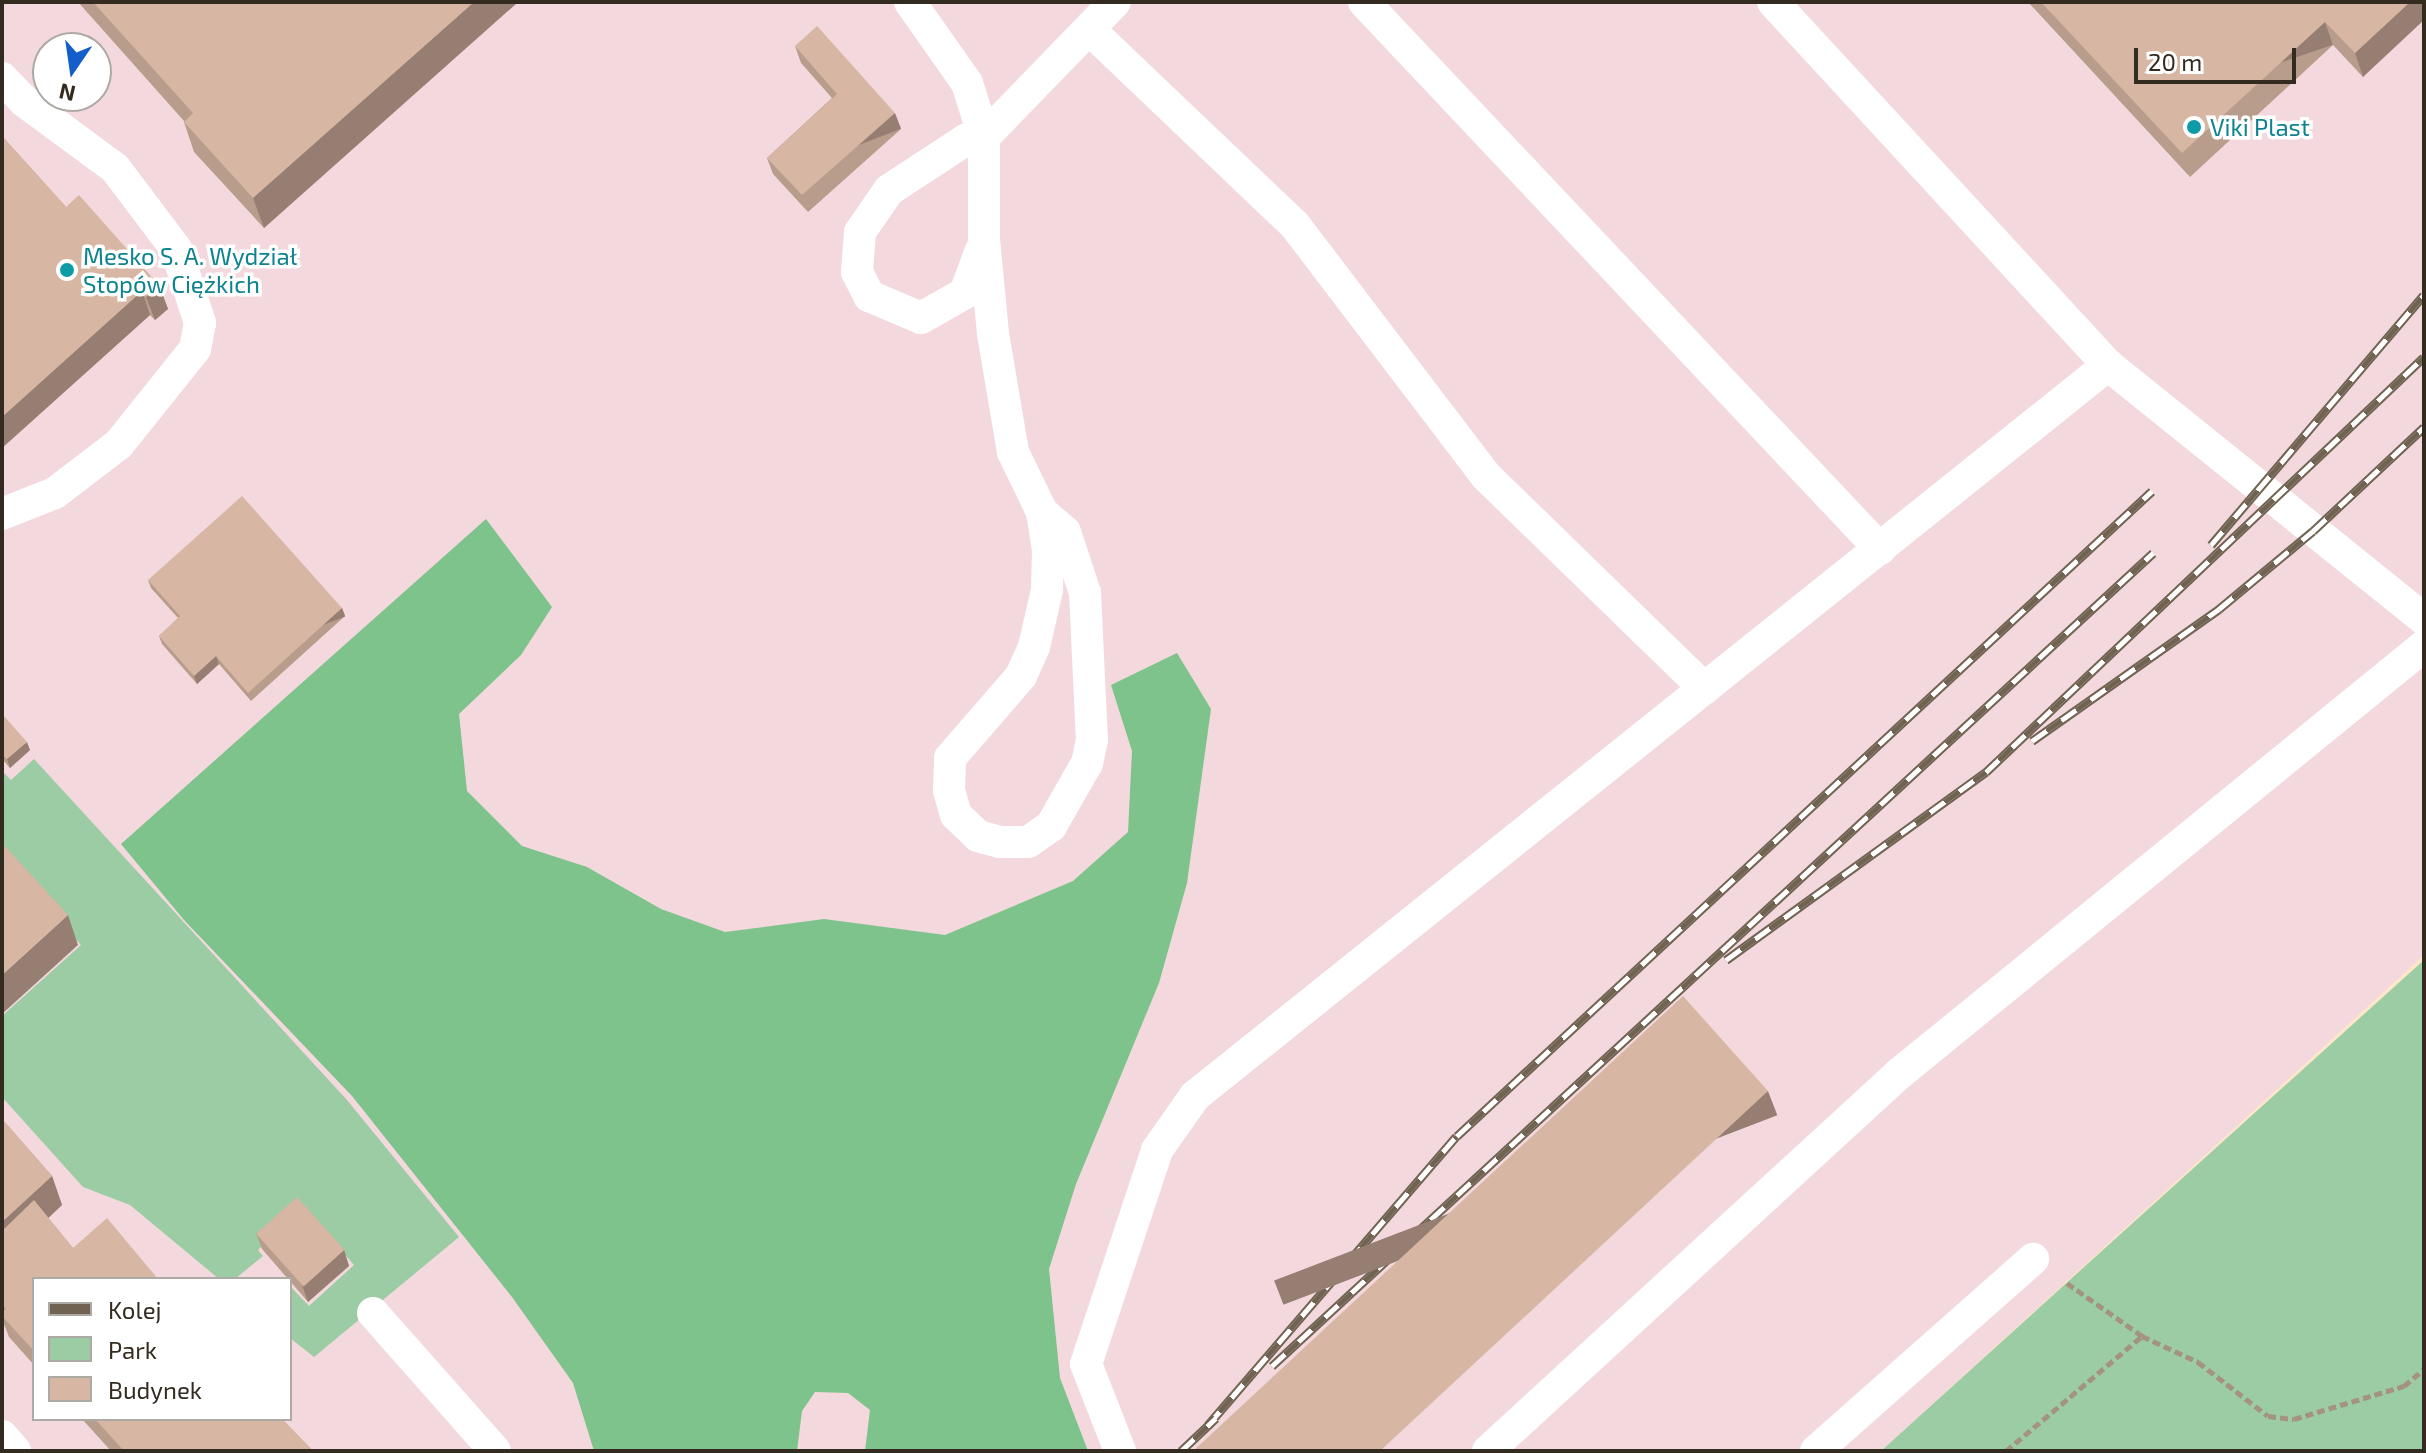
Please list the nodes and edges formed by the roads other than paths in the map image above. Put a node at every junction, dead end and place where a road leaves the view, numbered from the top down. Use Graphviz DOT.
graph roads {
  1 [pos="910,2"];
  2 [pos="1115,2"];
  3 [pos="1364,2"];
  4 [pos="1773,2"];
  5 [pos="1090,30"];
  6 [pos="2,78"];
  7 [pos="984,137"];
  8 [pos="984,239"];
  9 [pos="2108,365"];
  10 [pos="1042,512"];
  11 [pos="2,514"];
  12 [pos="1880,549"];
  13 [pos="2424,619"];
  14 [pos="2424,646"];
  15 [pos="1705,689"];
  16 [pos="2033,1259"];
  17 [pos="373,1313"];
  18 [pos="2,1436"];
  19 [pos="15,1451"];
  20 [pos="495,1451"];
  21 [pos="1120,1451"];
  22 [pos="1488,1451"];
  23 [pos="1816,1451"];
  1 -- 7 [label="lane"];
  2 -- 5 [label="lane"];
  3 -- 12 [label="lane"];
  4 -- 9 [label="lane"];
  5 -- 7 [label="lane"];
  5 -- 15 [label="lane"];
  6 -- 11 [label="lane"];
  7 -- 8 [label="lane"];
  7 -- 8 [label="lane"];
  8 -- 10 [label="lane"];
  9 -- 12 [label="lane"];
  9 -- 13 [label="lane"];
  10 -- 10 [label="lane"];
  12 -- 15 [label="lane"];
  14 -- 22 [label="lane"];
  15 -- 21 [label="lane"];
  16 -- 23 [label="lane"];
  17 -- 20 [label="lane"];
  18 -- 19 [label="lane"];
}
